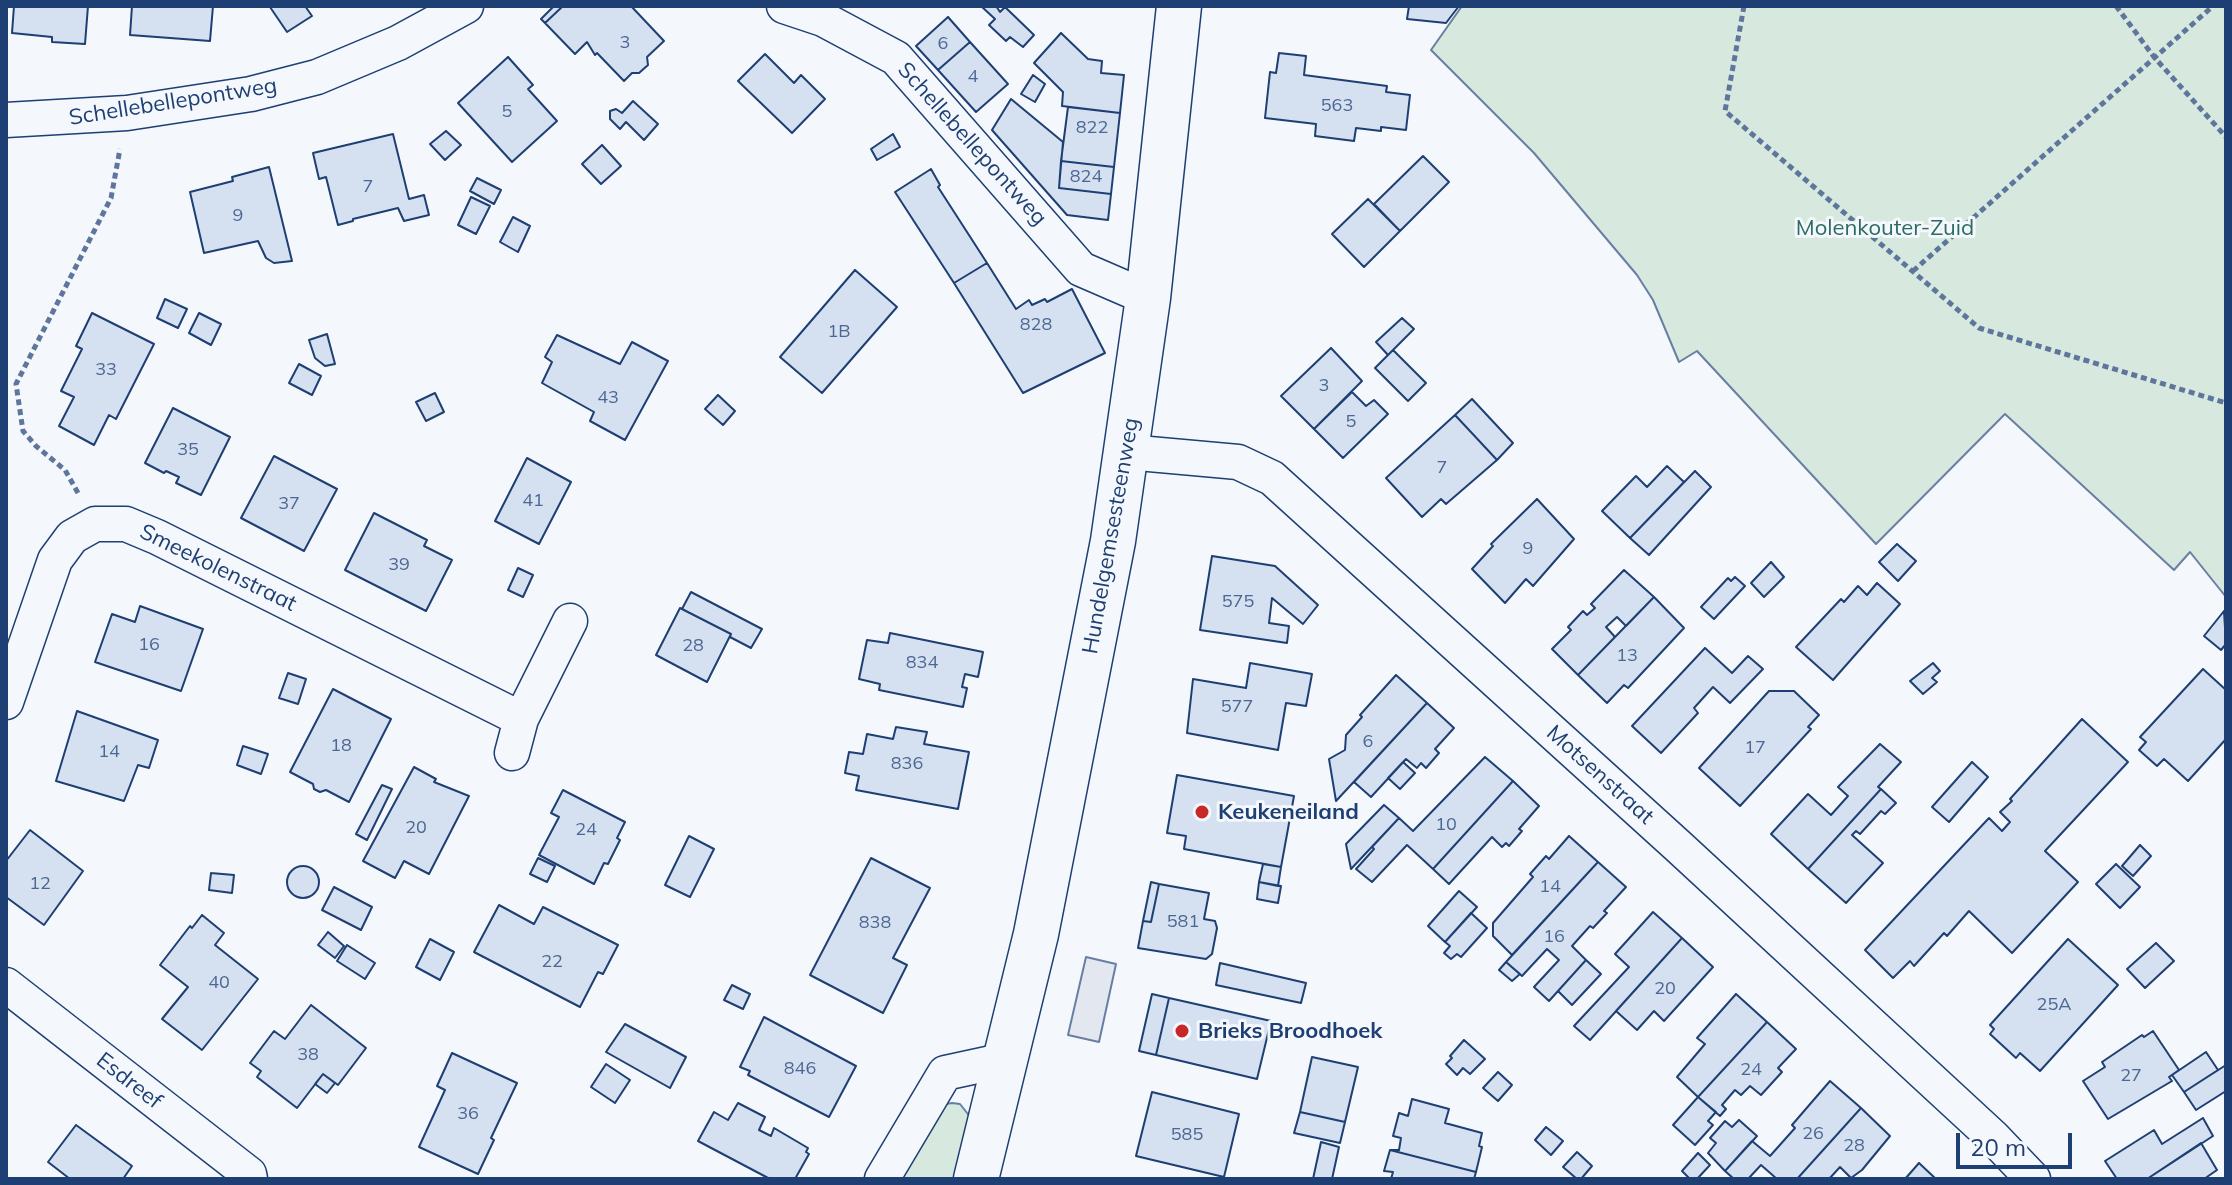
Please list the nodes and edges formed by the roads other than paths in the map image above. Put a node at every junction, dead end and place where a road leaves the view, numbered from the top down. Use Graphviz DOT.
graph roads {
  1 [pos="466,6"];
  2 [pos="784,6"];
  3 [pos="1179,6"];
  4 [pos="6,120"];
  5 [pos="1148,298"];
  6 [pos="1127,452"];
  7 [pos="570,621"];
  8 [pos="6,702"];
  9 [pos="521,719"];
  10 [pos="512,753"];
  11 [pos="6,985"];
  12 [pos="1005,1060"];
  13 [pos="250,1179"];
  14 [pos="882,1179"];
  15 [pos="976,1179"];
  16 [pos="2033,1179"];
  1 -- 4 [label="street, Schellebellepontweg"];
  2 -- 5 [label="street, Schellebellepontweg"];
  3 -- 5 [label="main road, Hundelgemsesteenweg"];
  5 -- 6 [label="main road, Hundelgemsesteenweg"];
  6 -- 12 [label="main road, Hundelgemsesteenweg"];
  6 -- 16 [label="street, Motsenstraat"];
  7 -- 9 [label="street"];
  8 -- 9 [label="street, Smeekolenstraat"];
  9 -- 10 [label="street"];
  11 -- 13 [label="street, Esdreef"];
  12 -- 14 [label="street"];
  12 -- 15 [label="main road, Hundelgemsesteenweg"];
}
